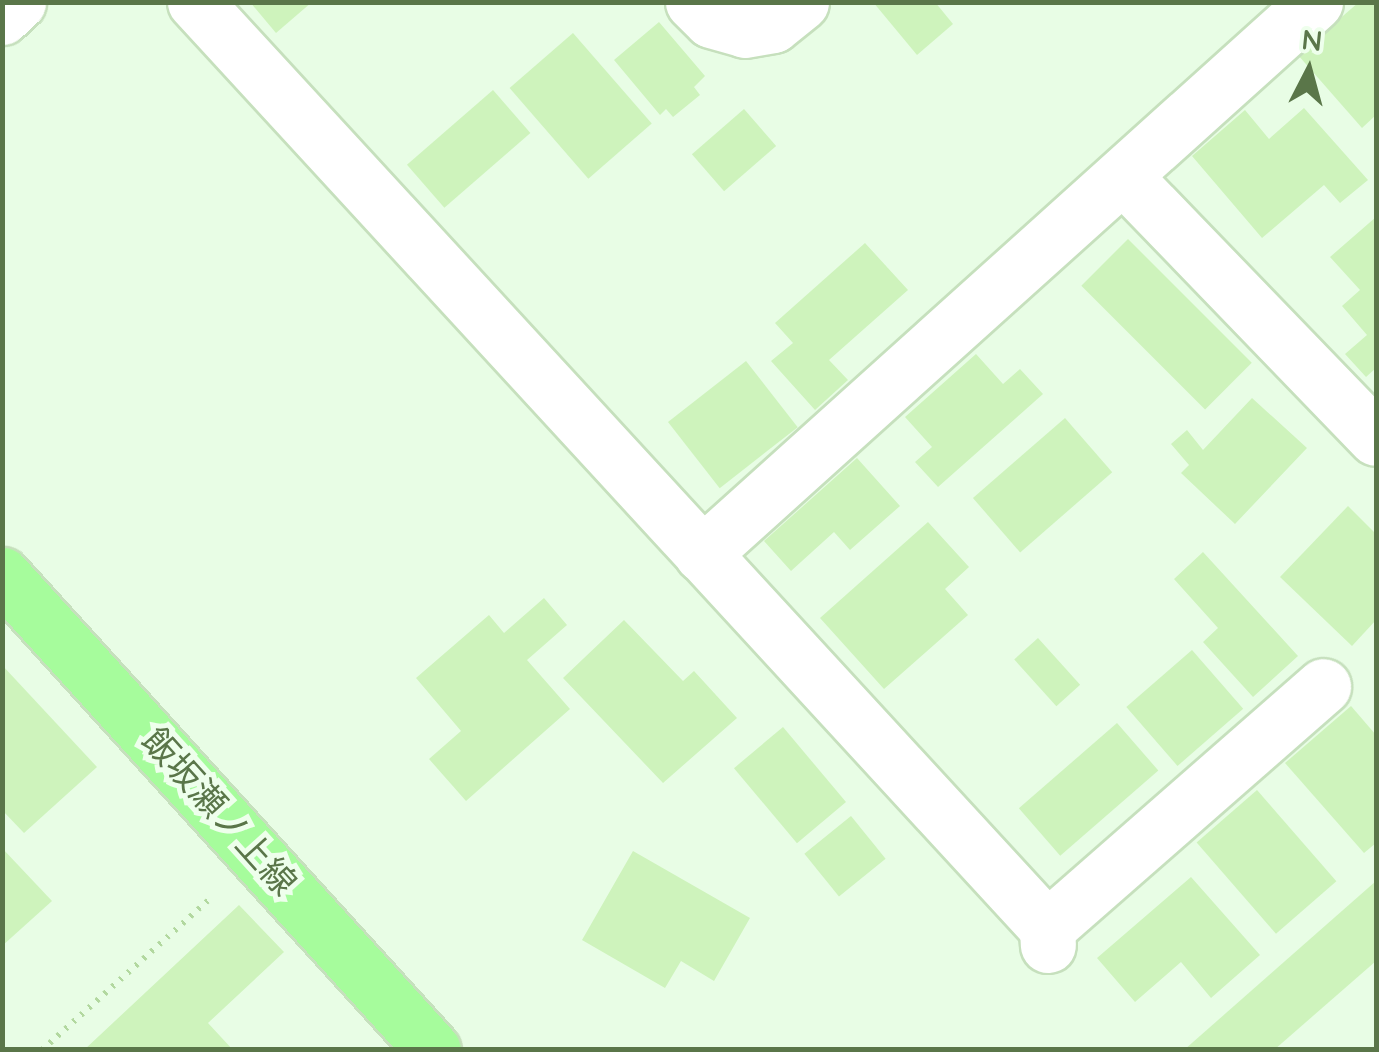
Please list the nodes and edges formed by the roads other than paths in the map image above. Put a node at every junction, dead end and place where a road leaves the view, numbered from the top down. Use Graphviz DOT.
graph roads {
  1 [pos="18,2"];
  2 [pos="196,2"];
  3 [pos="693,2"];
  4 [pos="801,2"];
  5 [pos="1315,2"];
  6 [pos="2,17"];
  7 [pos="1123,176"];
  8 [pos="1376,438"];
  9 [pos="702,554"];
  10 [pos="2,575"];
  11 [pos="1322,686"];
  12 [pos="434,1050"];
  1 -- 6 [label="street"];
  2 -- 9 [label="street"];
  3 -- 4 [label="street"];
  5 -- 7 [label="street"];
  7 -- 8 [label="street"];
  7 -- 9 [label="street"];
  9 -- 11 [label="street"];
  10 -- 12 [label="main road, 飯坂瀬ノ上線"];
}
